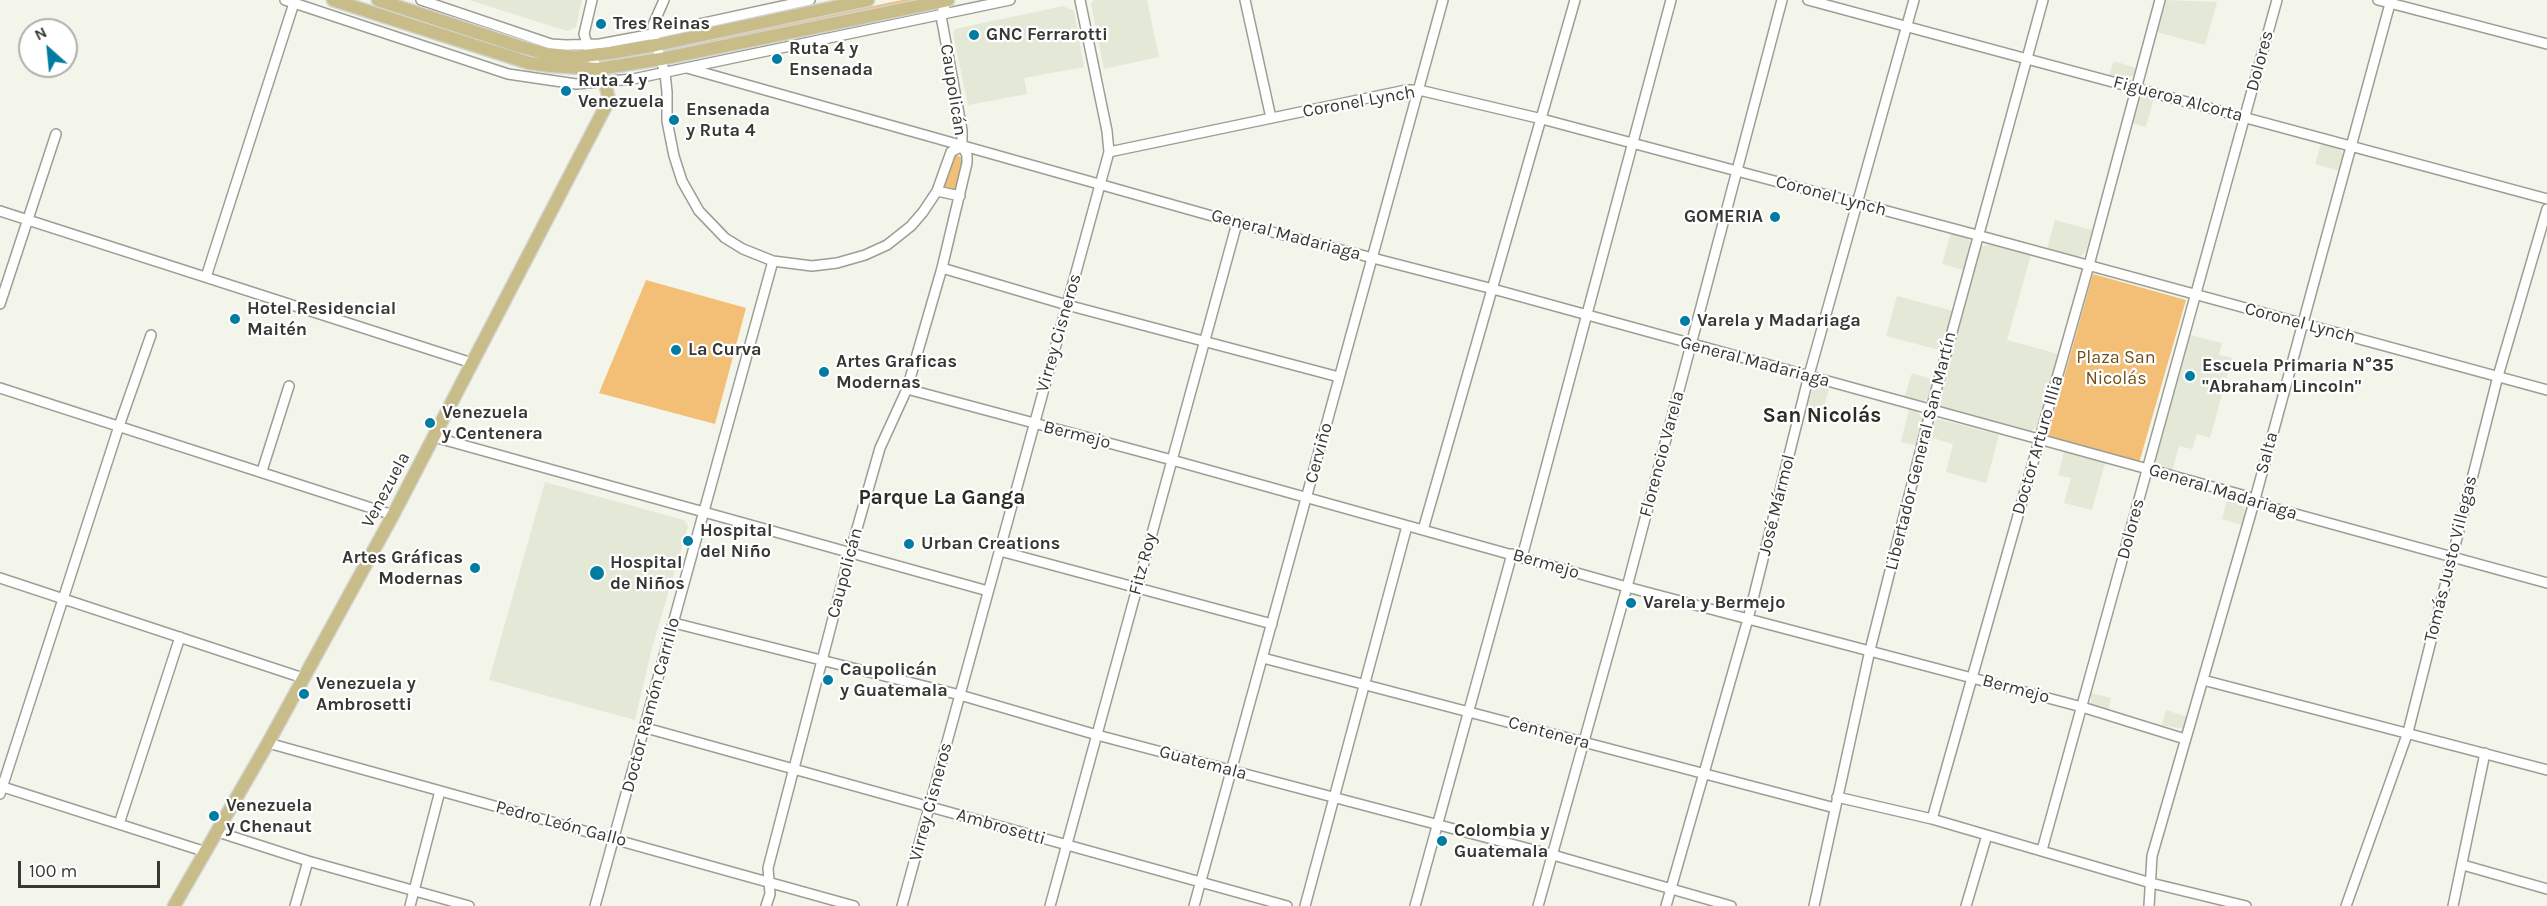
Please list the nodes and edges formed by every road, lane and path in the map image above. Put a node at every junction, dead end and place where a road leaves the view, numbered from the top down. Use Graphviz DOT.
graph roads {
  1 [pos="333,0"];
  2 [pos="378,0"];
  3 [pos="421,0"];
  4 [pos="592,0"];
  5 [pos="664,0"];
  6 [pos="810,0"];
  7 [pos="868,0"];
  8 [pos="947,0"];
  9 [pos="1010,0"];
  10 [pos="1080,0"];
  11 [pos="1245,0"];
  12 [pos="1443,0"];
  13 [pos="1575,0"];
  14 [pos="1671,0"];
  15 [pos="1782,0"];
  16 [pos="1808,0"];
  17 [pos="1914,0"];
  18 [pos="2043,0"];
  19 [pos="2160,0"];
  20 [pos="2277,0"];
  21 [pos="2378,0"];
  22 [pos="290,2"];
  23 [pos="2391,2"];
  24 [pos="940,16"];
  25 [pos="1907,26"];
  26 [pos="655,40"];
  27 [pos="2547,44"];
  28 [pos="589,51"];
  29 [pos="2027,58"];
  30 [pos="661,59"];
  31 [pos="687,68"];
  32 [pos="598,69"];
  33 [pos="665,73"];
  34 [pos="605,83"];
  35 [pos="2136,88"];
  36 [pos="1419,90"];
  37 [pos="2245,117"];
  38 [pos="1271,118"];
  39 [pos="1542,119"];
  40 [pos="56,134"];
  41 [pos="1634,144"];
  42 [pos="962,146"];
  43 [pos="2351,147"];
  44 [pos="1108,152"];
  45 [pos="1738,172"];
  46 [pos="1101,183"];
  47 [pos="937,190"];
  48 [pos="960,196"];
  49 [pos="2547,200"];
  50 [pos="1857,203"];
  51 [pos="2547,209"];
  52 [pos="0,211"];
  53 [pos="28,220"];
  54 [pos="1237,223"];
  55 [pos="1977,235"];
  56 [pos="1372,257"];
  57 [pos="773,261"];
  58 [pos="2089,265"];
  59 [pos="942,268"];
  60 [pos="206,277"];
  61 [pos="1493,289"];
  62 [pos="2195,294"];
  63 [pos="0,304"];
  64 [pos="1067,305"];
  65 [pos="1586,316"];
  66 [pos="2302,323"];
  67 [pos="150,335"];
  68 [pos="1205,342"];
  69 [pos="1691,345"];
  70 [pos="472,363"];
  71 [pos="1809,375"];
  72 [pos="2498,376"];
  73 [pos="1339,377"];
  74 [pos="289,386"];
  75 [pos="0,388"];
  76 [pos="908,389"];
  77 [pos="2547,390"];
  78 [pos="1930,410"];
  79 [pos="1034,424"];
  80 [pos="118,426"];
  81 [pos="434,437"];
  82 [pos="2039,440"];
  83 [pos="1172,460"];
  84 [pos="2148,469"];
  85 [pos="262,471"];
  86 [pos="1306,499"];
  87 [pos="2255,499"];
  88 [pos="705,513"];
  89 [pos="393,515"];
  90 [pos="1407,526"];
  91 [pos="1424,530"];
  92 [pos="1000,551"];
  93 [pos="850,554"];
  94 [pos="1512,554"];
  95 [pos="1522,557"];
  96 [pos="2451,558"];
  97 [pos="0,578"];
  98 [pos="2547,583"];
  99 [pos="1627,586"];
  100 [pos="1137,587"];
  101 [pos="988,591"];
  102 [pos="62,598"];
  103 [pos="1748,619"];
  104 [pos="674,622"];
  105 [pos="1272,624"];
  106 [pos="180,637"];
  107 [pos="1870,650"];
  108 [pos="823,658"];
  109 [pos="1263,658"];
  110 [pos="303,678"];
  111 [pos="1973,678"];
  112 [pos="2203,680"];
  113 [pos="1364,686"];
  114 [pos="960,694"];
  115 [pos="2082,707"];
  116 [pos="1468,711"];
  117 [pos="646,728"];
  118 [pos="2408,732"];
  119 [pos="1097,735"];
  120 [pos="2185,739"];
  121 [pos="1584,742"];
  122 [pos="268,743"];
  123 [pos="2485,753"];
  124 [pos="794,768"];
  125 [pos="2547,770"];
  126 [pos="1232,771"];
  127 [pos="1706,773"];
  128 [pos="1,789"];
  129 [pos="440,791"];
  130 [pos="1837,797"];
  131 [pos="1333,799"];
  132 [pos="930,807"];
  133 [pos="1834,808"];
  134 [pos="1932,819"];
  135 [pos="119,824"];
  136 [pos="1437,825"];
  137 [pos="218,832"];
  138 [pos="1987,835"];
  139 [pos="614,838"];
  140 [pos="1067,846"];
  141 [pos="2042,850"];
  142 [pos="206,852"];
  143 [pos="1552,855"];
  144 [pos="308,861"];
  145 [pos="2463,865"];
  146 [pos="1200,882"];
  147 [pos="769,883"];
  148 [pos="2151,883"];
  149 [pos="1671,889"];
  150 [pos="2547,889"];
  151 [pos="414,891"];
  152 [pos="174,906"];
  153 [pos="295,906"];
  154 [pos="410,906"];
  155 [pos="468,906"];
  156 [pos="595,906"];
  157 [pos="766,906"];
  158 [pos="854,906"];
  159 [pos="902,906"];
  160 [pos="1050,906"];
  161 [pos="1194,906"];
  162 [pos="1287,906"];
  163 [pos="1305,906"];
  164 [pos="1415,906"];
  165 [pos="1538,906"];
  166 [pos="1666,906"];
  167 [pos="1731,906"];
  168 [pos="1814,906"];
  169 [pos="1966,906"];
  170 [pos="2149,906"];
  171 [pos="2246,906"];
  172 [pos="2346,906"];
  173 [pos="2453,906"];
  1 -- 32 [label="main road"];
  2 -- 28 [label="main road"];
  3 -- 28 [label="street"];
  4 -- 28 [label="street"];
  5 -- 26 [label="street"];
  6 -- 26 [label="street"];
  7 -- 26 [label="main road"];
  8 -- 24 [label="street"];
  8 -- 30 [label="main road"];
  9 -- 24 [label="street"];
  10 -- 44 [label="street, Virrey Cisneros"];
  11 -- 38 [label="street"];
  12 -- 36 [label="street, Cerviño"];
  13 -- 39 [label="street"];
  14 -- 41 [label="street"];
  15 -- 45 [label="street, Florencio Varela"];
  16 -- 25 [label="street, Figueroa Alcorta"];
  17 -- 25 [label="street, José Mármol"];
  18 -- 29 [label="street, Libertador General San Martín"];
  19 -- 35 [label="street, Doctor Arturo Illia"];
  20 -- 37 [label="street, Dolores"];
  21 -- 23 [label="street"];
  22 -- 34 [label="street"];
  22 -- 60 [label="street"];
  23 -- 27 [label="street"];
  23 -- 43 [label="street, Salta"];
  24 -- 31 [label="street"];
  24 -- 42 [label="street, Caupolicán"];
  25 -- 29 [label="street, Figueroa Alcorta"];
  25 -- 50 [label="street, José Mármol"];
  26 -- 28 [label="main road"];
  26 -- 30 [label="street"];
  28 -- 32 [label="street"];
  29 -- 35 [label="street, Figueroa Alcorta"];
  29 -- 55 [label="street, Libertador General San Martín"];
  30 -- 32 [label="main road"];
  30 -- 33 [label="street"];
  31 -- 33 [label="street"];
  31 -- 42 [label="street, General Madariaga"];
  32 -- 34 [label="street"];
  33 -- 34 [label="street"];
  33 -- 57 [label="street"];
  34 -- 70 [label="main road, Venezuela"];
  35 -- 37 [label="street, Figueroa Alcorta"];
  35 -- 58 [label="street, Doctor Arturo Illia"];
  36 -- 38 [label="street, Coronel Lynch"];
  36 -- 39 [label="street, Coronel Lynch"];
  36 -- 56 [label="street, Cerviño"];
  37 -- 43 [label="street, Figueroa Alcorta"];
  37 -- 62 [label="street, Dolores"];
  38 -- 44 [label="street, Coronel Lynch"];
  39 -- 41 [label="street, Coronel Lynch"];
  39 -- 61 [label="street"];
  40 -- 53 [label="street"];
  41 -- 45 [label="street, Coronel Lynch"];
  41 -- 65 [label="street"];
  42 -- 46 [label="street, General Madariaga"];
  42 -- 47 [label="street"];
  42 -- 48 [label="street, Caupolicán"];
  43 -- 49 [label="street, Figueroa Alcorta"];
  43 -- 66 [label="street, Salta"];
  44 -- 46 [label="street, Virrey Cisneros"];
  45 -- 50 [label="street, Coronel Lynch"];
  45 -- 69 [label="street, Florencio Varela"];
  46 -- 54 [label="street, General Madariaga"];
  46 -- 64 [label="street, Virrey Cisneros"];
  47 -- 48 [label="street"];
  47 -- 57 [label="street"];
  48 -- 59 [label="street, Caupolicán"];
  50 -- 55 [label="street, Coronel Lynch"];
  50 -- 71 [label="street, José Mármol"];
  51 -- 72 [label="street, Tomás Justo Villegas"];
  52 -- 53 [label="street"];
  53 -- 60 [label="street"];
  53 -- 63 [label="street"];
  54 -- 56 [label="street, General Madariaga"];
  54 -- 68 [label="street, Fitz Roy"];
  55 -- 58 [label="street, Coronel Lynch"];
  55 -- 78 [label="street, Libertador General San Martín"];
  56 -- 61 [label="street, General Madariaga"];
  56 -- 73 [label="street, Cerviño"];
  57 -- 88 [label="street, Doctor Ramón Carrillo"];
  58 -- 62 [label="street, Coronel Lynch"];
  58 -- 82 [label="street, Doctor Arturo Illia"];
  59 -- 64 [label="street"];
  59 -- 76 [label="street, Caupolicán"];
  60 -- 70 [label="street"];
  61 -- 65 [label="street, General Madariaga"];
  61 -- 91 [label="street"];
  62 -- 66 [label="street, Coronel Lynch"];
  62 -- 84 [label="street, Dolores"];
  64 -- 68 [label="street"];
  64 -- 79 [label="street, Virrey Cisneros"];
  65 -- 69 [label="street, General Madariaga"];
  65 -- 95 [label="street"];
  66 -- 72 [label="street, Coronel Lynch"];
  66 -- 87 [label="street, Salta"];
  67 -- 80 [label="street"];
  68 -- 73 [label="street"];
  68 -- 83 [label="street, Fitz Roy"];
  69 -- 71 [label="street, General Madariaga"];
  69 -- 99 [label="street, Florencio Varela"];
  70 -- 81 [label="main road, Venezuela"];
  71 -- 78 [label="street, General Madariaga"];
  71 -- 103 [label="street, José Mármol"];
  72 -- 77 [label="street, Coronel Lynch"];
  72 -- 96 [label="street, Tomás Justo Villegas"];
  73 -- 86 [label="street, Cerviño"];
  74 -- 85 [label="street"];
  75 -- 80 [label="street"];
  76 -- 79 [label="street, Bermejo"];
  76 -- 93 [label="street, Caupolicán"];
  78 -- 82 [label="street, General Madariaga"];
  78 -- 107 [label="street, Libertador General San Martín"];
  79 -- 83 [label="street, Bermejo"];
  79 -- 92 [label="street, Virrey Cisneros"];
  80 -- 85 [label="street"];
  80 -- 102 [label="street"];
  81 -- 88 [label="street"];
  81 -- 89 [label="main road, Venezuela"];
  82 -- 84 [label="street, General Madariaga"];
  82 -- 111 [label="street, Doctor Arturo Illia"];
  83 -- 86 [label="street, Bermejo"];
  83 -- 100 [label="street, Fitz Roy"];
  84 -- 87 [label="street, General Madariaga"];
  84 -- 115 [label="street, Dolores"];
  85 -- 89 [label="street"];
  86 -- 90 [label="street, Bermejo"];
  86 -- 105 [label="street, Cerviño"];
  87 -- 96 [label="street, General Madariaga"];
  87 -- 112 [label="street, Salta"];
  88 -- 93 [label="street"];
  88 -- 104 [label="street, Doctor Ramón Carrillo"];
  89 -- 110 [label="main road, Venezuela"];
  90 -- 91 [label="street, Bermejo"];
  90 -- 113 [label="street"];
  91 -- 94 [label="street, Bermejo"];
  92 -- 100 [label="street"];
  92 -- 101 [label="street, Virrey Cisneros"];
  93 -- 101 [label="street"];
  93 -- 108 [label="street, Caupolicán"];
  94 -- 95 [label="street, Bermejo"];
  94 -- 116 [label="street"];
  95 -- 99 [label="street, Bermejo"];
  96 -- 98 [label="street, General Madariaga"];
  96 -- 118 [label="street, Tomás Justo Villegas"];
  97 -- 102 [label="street"];
  99 -- 103 [label="street, Bermejo"];
  99 -- 121 [label="street, Florencio Varela"];
  100 -- 105 [label="street"];
  100 -- 119 [label="street, Fitz Roy"];
  101 -- 114 [label="street, Virrey Cisneros"];
  102 -- 106 [label="street"];
  102 -- 128 [label="street"];
  103 -- 107 [label="street, Bermejo"];
  103 -- 127 [label="street, José Mármol"];
  104 -- 108 [label="street, Guatemala"];
  104 -- 117 [label="street, Doctor Ramón Carrillo"];
  105 -- 109 [label="street, Cerviño"];
  106 -- 110 [label="street"];
  106 -- 135 [label="street"];
  107 -- 111 [label="street, Bermejo"];
  107 -- 130 [label="street, Libertador General San Martín"];
  108 -- 114 [label="street, Guatemala"];
  108 -- 124 [label="street, Caupolicán"];
  109 -- 113 [label="street, Centenera"];
  109 -- 126 [label="street, Cerviño"];
  110 -- 122 [label="main road, Venezuela"];
  111 -- 115 [label="street, Bermejo"];
  111 -- 134 [label="street, Doctor Arturo Illia"];
  112 -- 118 [label="street"];
  112 -- 120 [label="street, Salta"];
  113 -- 116 [label="street, Centenera"];
  113 -- 131 [label="street"];
  114 -- 119 [label="street, Guatemala"];
  114 -- 132 [label="street, Virrey Cisneros"];
  115 -- 120 [label="street, Bermejo"];
  115 -- 141 [label="street, Dolores"];
  116 -- 121 [label="street, Centenera"];
  116 -- 136 [label="street"];
  117 -- 124 [label="street, Ambrosetti"];
  117 -- 139 [label="street, Doctor Ramón Carrillo"];
  118 -- 123 [label="street"];
  118 -- 172 [label="street, Tomás Justo Villegas"];
  119 -- 126 [label="street, Guatemala"];
  119 -- 140 [label="street, Fitz Roy"];
  120 -- 148 [label="street, Salta"];
  121 -- 127 [label="street, Centenera"];
  121 -- 143 [label="street, Florencio Varela"];
  122 -- 129 [label="street, Pedro León Gallo"];
  122 -- 137 [label="main road, Venezuela"];
  123 -- 125 [label="street"];
  123 -- 145 [label="street"];
  124 -- 132 [label="street, Ambrosetti"];
  124 -- 147 [label="street, Caupolicán"];
  126 -- 131 [label="street, Guatemala"];
  126 -- 146 [label="street, Cerviño"];
  127 -- 133 [label="street, Centenera"];
  127 -- 149 [label="street, José Mármol"];
  128 -- 135 [label="street"];
  129 -- 139 [label="street, Pedro León Gallo"];
  129 -- 151 [label="street"];
  130 -- 133 [label="street, Libertador General San Martín"];
  130 -- 134 [label="street"];
  131 -- 136 [label="street, Guatemala"];
  131 -- 163 [label="street"];
  132 -- 140 [label="street, Ambrosetti"];
  132 -- 159 [label="street, Virrey Cisneros"];
  133 -- 168 [label="street, Libertador General San Martín"];
  134 -- 138 [label="street"];
  135 -- 142 [label="street"];
  136 -- 143 [label="street, Guatemala"];
  136 -- 164 [label="street"];
  137 -- 142 [label="main road, Venezuela"];
  137 -- 144 [label="street"];
  138 -- 141 [label="street"];
  138 -- 169 [label="street"];
  139 -- 147 [label="street, Pedro León Gallo"];
  139 -- 156 [label="street, Doctor Ramón Carrillo"];
  140 -- 146 [label="street, Ambrosetti"];
  140 -- 160 [label="street, Fitz Roy"];
  141 -- 148 [label="street"];
  142 -- 152 [label="main road, Venezuela"];
  143 -- 149 [label="street, Guatemala"];
  143 -- 165 [label="street, Florencio Varela"];
  144 -- 151 [label="street"];
  144 -- 153 [label="street"];
  145 -- 150 [label="street"];
  145 -- 173 [label="street"];
  146 -- 161 [label="street, Cerviño"];
  146 -- 162 [label="street, Ambrosetti"];
  147 -- 157 [label="street, Caupolicán"];
  147 -- 158 [label="street, Pedro León Gallo"];
  148 -- 170 [label="street, Salta"];
  148 -- 171 [label="street"];
  149 -- 166 [label="street, José Mármol"];
  149 -- 167 [label="street, Guatemala"];
  151 -- 154 [label="street"];
  151 -- 155 [label="street"];
}
